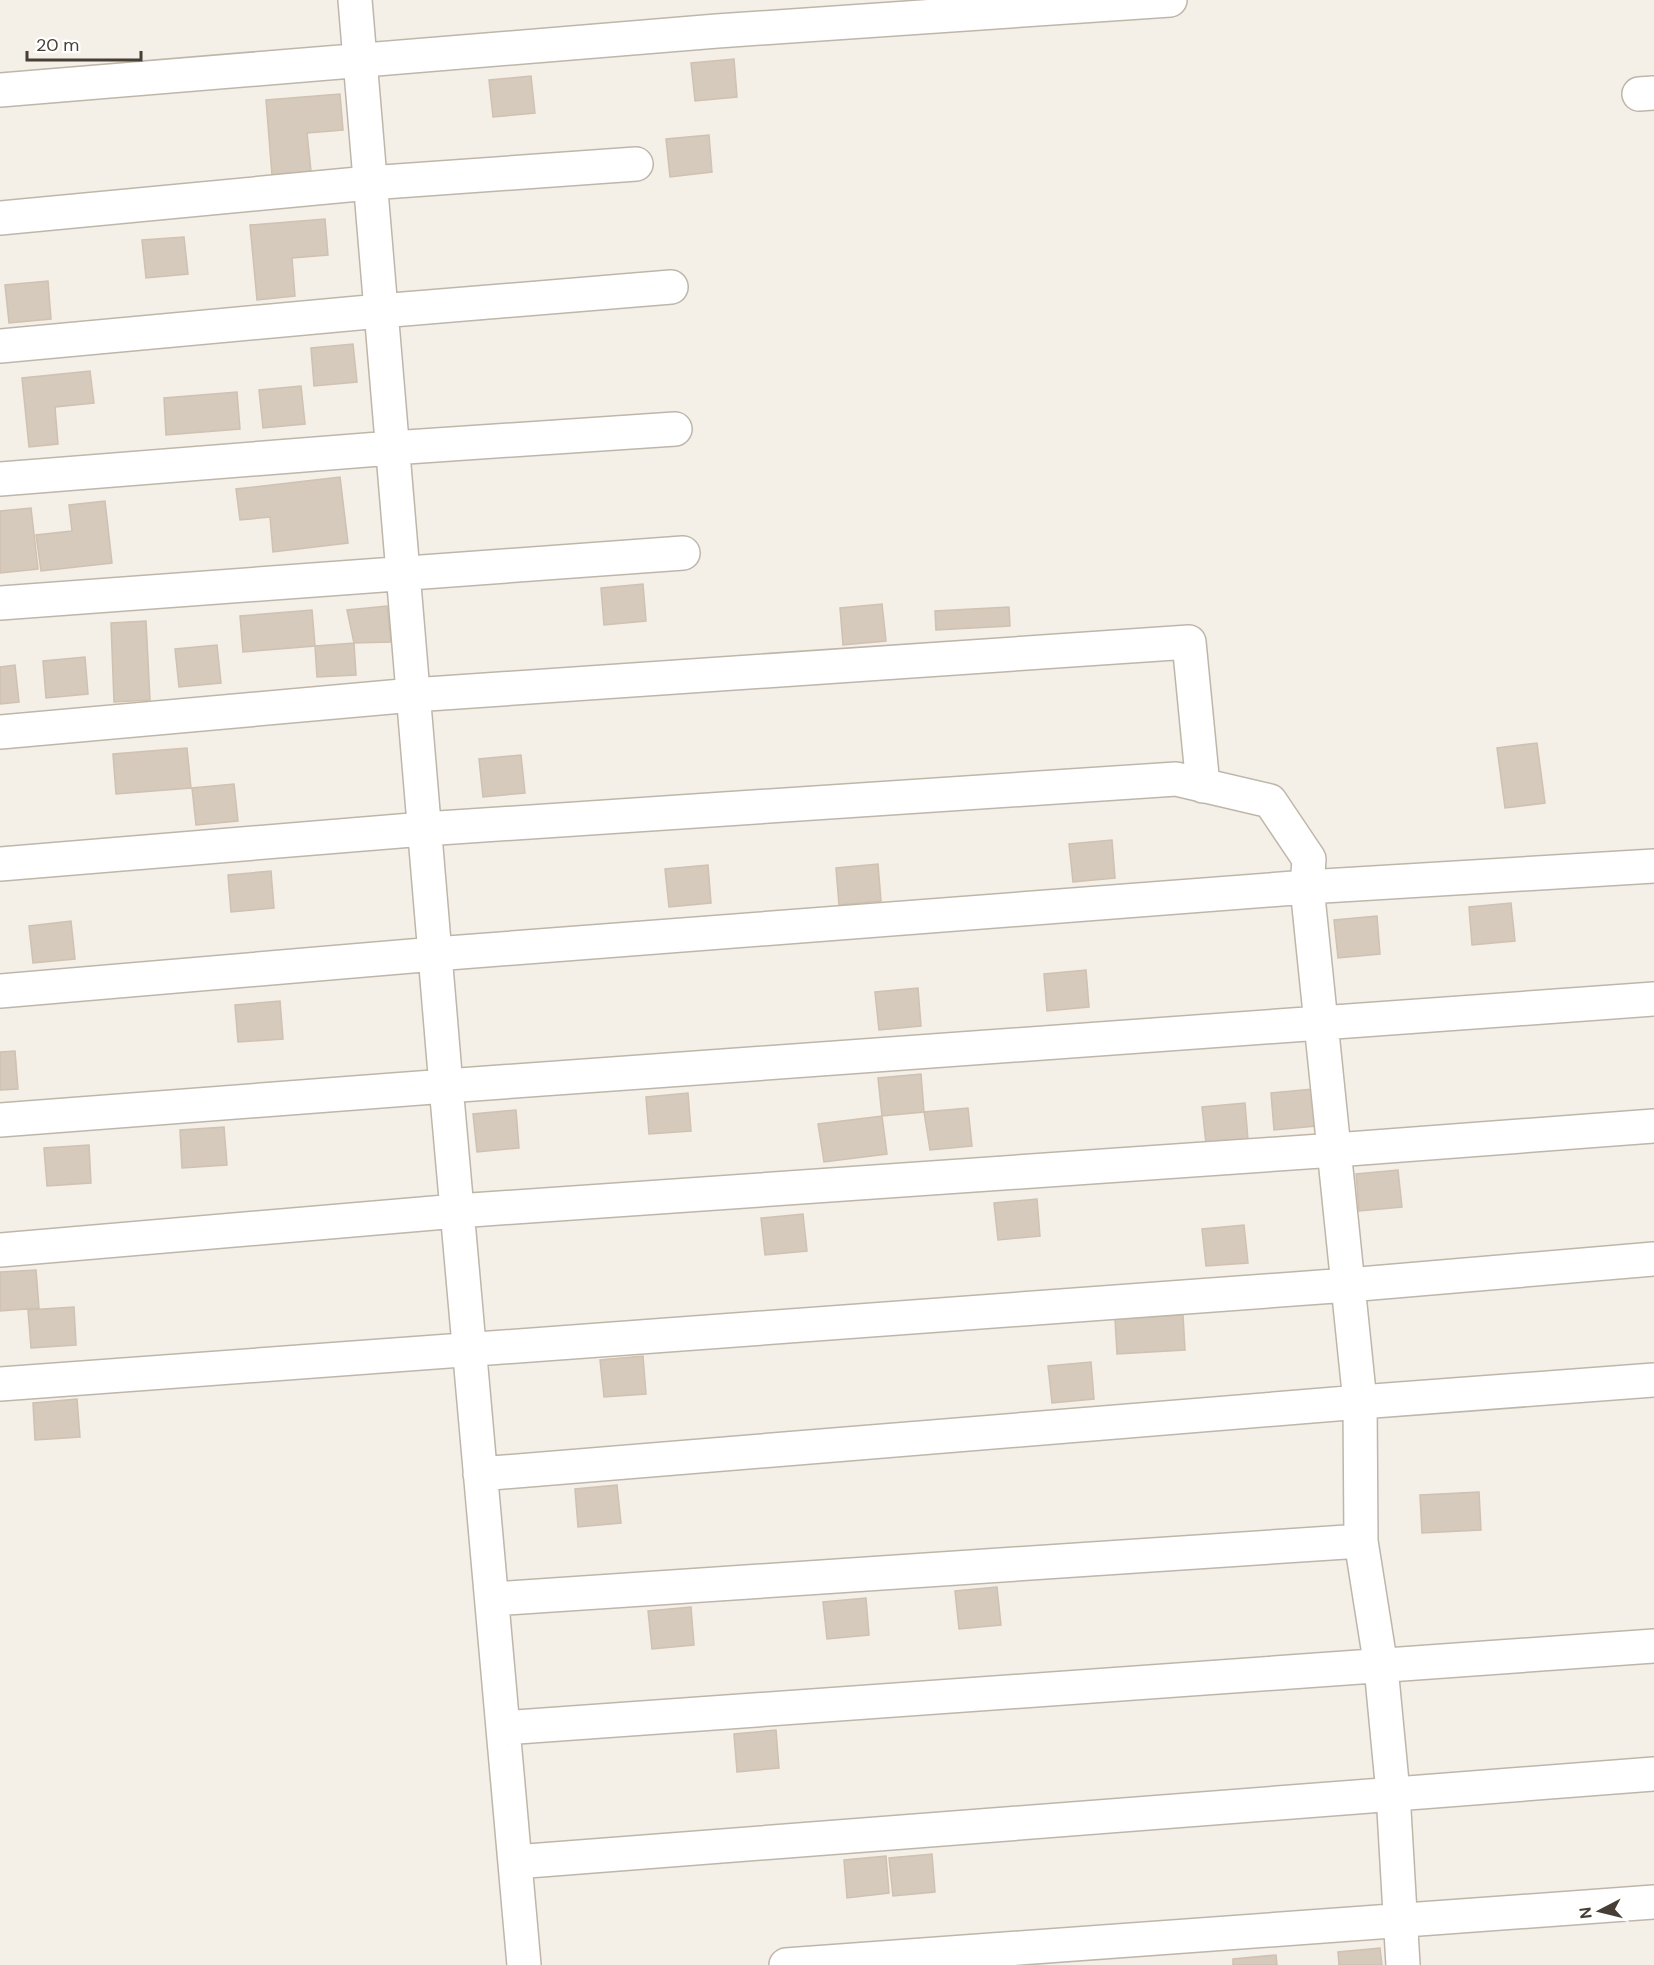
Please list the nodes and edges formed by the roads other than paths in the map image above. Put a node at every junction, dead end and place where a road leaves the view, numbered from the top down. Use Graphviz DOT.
graph roads {
  1 [pos="355,0"];
  2 [pos="1170,0"];
  3 [pos="359,62"];
  4 [pos="0,90"];
  5 [pos="636,164"];
  6 [pos="369,183"];
  7 [pos="0,218"];
  8 [pos="671,287"];
  9 [pos="380,311"];
  10 [pos="0,346"];
  11 [pos="675,429"];
  12 [pos="392,448"];
  13 [pos="0,479"];
  14 [pos="683,553"];
  15 [pos="403,573"];
  16 [pos="0,603"];
  17 [pos="413,695"];
  18 [pos="0,732"];
  19 [pos="1203,786"];
  20 [pos="424,829"];
  21 [pos="0,864"];
  22 [pos="1654,866"];
  23 [pos="1307,886"];
  24 [pos="435,954"];
  25 [pos="0,991"];
  26 [pos="1654,999"];
  27 [pos="1321,1023"];
  28 [pos="446,1086"];
  29 [pos="0,1120"];
  30 [pos="1654,1126"];
  31 [pos="1335,1150"];
  32 [pos="457,1212"];
  33 [pos="0,1250"];
  34 [pos="1654,1259"];
  35 [pos="1348,1285"];
  36 [pos="469,1348"];
  37 [pos="1654,1380"];
  38 [pos="0,1384"];
  39 [pos="1360,1402"];
  40 [pos="480,1474"];
  41 [pos="1361,1540"];
  42 [pos="492,1599"];
  43 [pos="1654,1646"];
  44 [pos="1381,1666"];
  45 [pos="503,1728"];
  46 [pos="1654,1774"];
  47 [pos="1393,1793"];
  48 [pos="515,1862"];
  49 [pos="1654,1902"];
  50 [pos="1400,1920"];
  51 [pos="524,1965"];
  52 [pos="786,1965"];
  53 [pos="1403,1965"];
  1 -- 3 [label="street"];
  2 -- 3 [label="street"];
  3 -- 4 [label="street"];
  3 -- 6 [label="street"];
  5 -- 6 [label="street"];
  6 -- 7 [label="street"];
  6 -- 9 [label="street"];
  8 -- 9 [label="street"];
  9 -- 10 [label="street"];
  9 -- 12 [label="street"];
  11 -- 12 [label="street"];
  12 -- 13 [label="street"];
  12 -- 15 [label="street"];
  14 -- 15 [label="street"];
  15 -- 16 [label="street"];
  15 -- 17 [label="street"];
  17 -- 18 [label="street"];
  17 -- 19 [label="street"];
  17 -- 20 [label="street"];
  19 -- 20 [label="street"];
  19 -- 23 [label="street"];
  20 -- 21 [label="street"];
  20 -- 24 [label="street"];
  22 -- 23 [label="street"];
  23 -- 24 [label="street"];
  23 -- 27 [label="street"];
  24 -- 25 [label="street"];
  24 -- 28 [label="street"];
  26 -- 27 [label="street"];
  27 -- 28 [label="street"];
  27 -- 31 [label="street"];
  28 -- 29 [label="street"];
  28 -- 32 [label="street"];
  30 -- 31 [label="street"];
  31 -- 32 [label="street"];
  31 -- 35 [label="street"];
  32 -- 33 [label="street"];
  32 -- 36 [label="street"];
  34 -- 35 [label="street"];
  35 -- 36 [label="street"];
  35 -- 39 [label="street"];
  36 -- 38 [label="street"];
  36 -- 40 [label="street"];
  37 -- 39 [label="street"];
  39 -- 40 [label="street"];
  39 -- 41 [label="street"];
  40 -- 42 [label="street"];
  41 -- 42 [label="street"];
  41 -- 44 [label="street"];
  42 -- 45 [label="street"];
  43 -- 44 [label="street"];
  44 -- 45 [label="street"];
  44 -- 47 [label="street"];
  45 -- 48 [label="street"];
  46 -- 47 [label="street"];
  47 -- 48 [label="street"];
  47 -- 50 [label="street"];
  48 -- 51 [label="street"];
  49 -- 50 [label="street"];
  50 -- 52 [label="street"];
  50 -- 53 [label="street"];
}
